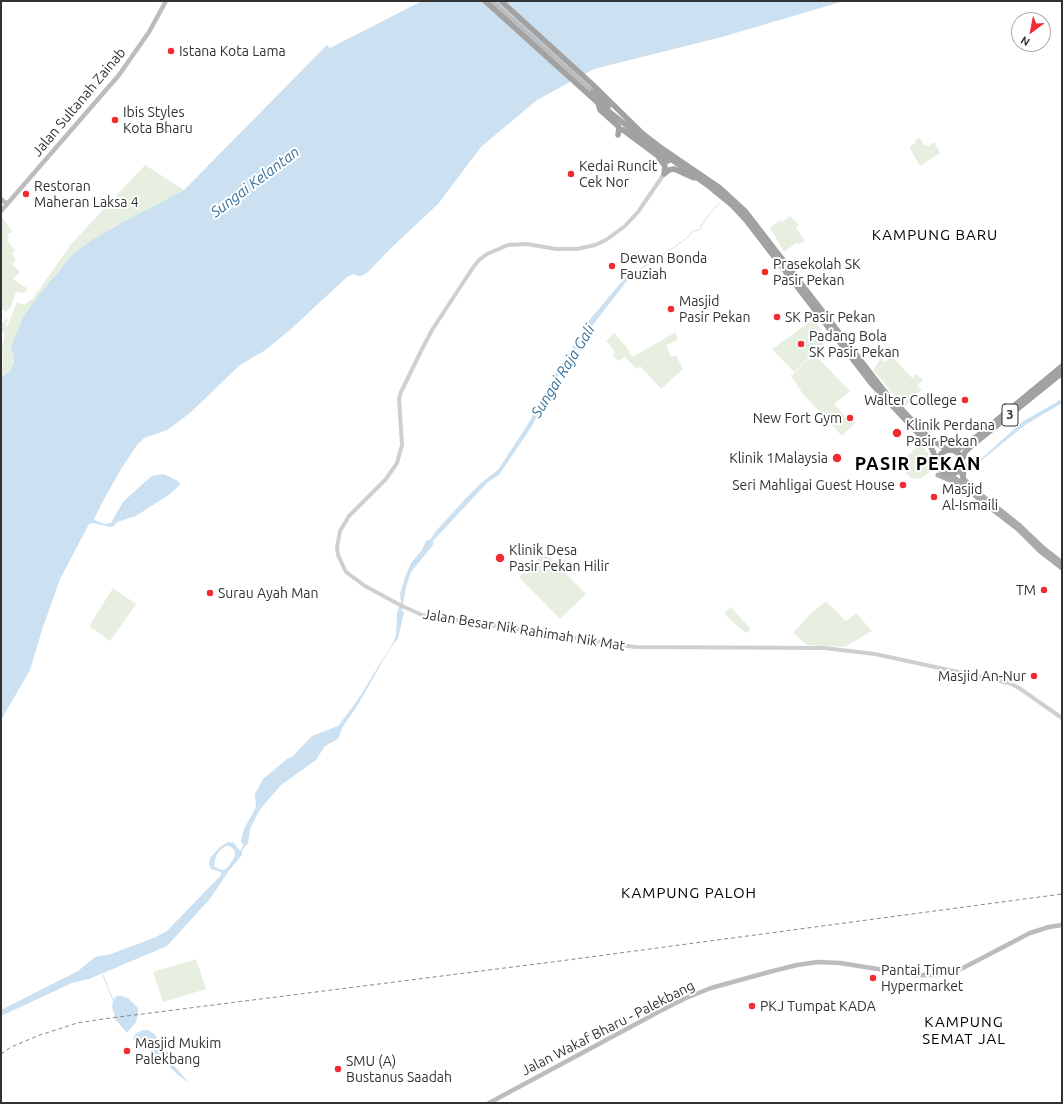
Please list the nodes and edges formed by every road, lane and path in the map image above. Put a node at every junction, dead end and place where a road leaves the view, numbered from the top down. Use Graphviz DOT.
graph roads {
  1 [pos="166,1"];
  2 [pos="485,1"];
  3 [pos="492,1"];
  4 [pos="501,1"];
  5 [pos="588,87"];
  6 [pos="593,92"];
  7 [pos="598,103"];
  8 [pos="628,126"];
  9 [pos="618,135"];
  10 [pos="658,156"];
  11 [pos="681,168"];
  12 [pos="664,174"];
  13 [pos="698,179"];
  14 [pos="1,199"];
  15 [pos="732,199"];
  16 [pos="7,204"];
  17 [pos="1,211"];
  18 [pos="1062,366"];
  19 [pos="1062,372"];
  20 [pos="974,445"];
  21 [pos="950,450"];
  22 [pos="962,460"];
  23 [pos="937,461"];
  24 [pos="960,469"];
  25 [pos="938,475"];
  26 [pos="949,475"];
  27 [pos="963,478"];
  28 [pos="975,495"];
  29 [pos="1062,563"];
  30 [pos="1062,568"];
  31 [pos="1062,718"];
  32 [pos="1062,925"];
  33 [pos="489,1103"];
  1 -- 16 [label="main road, Jalan Sultanah Zainab"];
  2 -- 5 [label="highway"];
  3 -- 5 [label="main road"];
  4 -- 5 [label="highway"];
  5 -- 6 [label="main road"];
  5 -- 7 [label="highway"];
  5 -- 8 [label="highway"];
  6 -- 8 [label="highway"];
  7 -- 8 [label="highway"];
  7 -- 9 [label="highway"];
  8 -- 10 [label="highway"];
  8 -- 11 [label="highway"];
  8 -- 15 [label="highway"];
  8 -- 15 [label="highway"];
  10 -- 11 [label="highway"];
  10 -- 12 [label="highway"];
  11 -- 13 [label="highway"];
  12 -- 13 [label="highway"];
  12 -- 31 [label="street, Jalan Besar Nik Rahimah Nik Mat"];
  13 -- 23 [label="highway"];
  14 -- 16 [label="main road"];
  15 -- 21 [label="highway"];
  16 -- 17 [label="main road, Jalan Sultanah Zainab"];
  18 -- 21 [label="highway, 3"];
  19 -- 20 [label="highway, 3"];
  20 -- 22 [label="highway, 3"];
  20 -- 27 [label="highway"];
  21 -- 22 [label="highway"];
  21 -- 23 [label="highway"];
  22 -- 24 [label="highway"];
  23 -- 26 [label="highway"];
  24 -- 26 [label="highway"];
  24 -- 27 [label="main road"];
  25 -- 28 [label="main road"];
  26 -- 28 [label="main road"];
  27 -- 29 [label="main road"];
  28 -- 30 [label="main road"];
  32 -- 33 [label="main road, Jalan Wakaf Bharu - Palekbang"];
}
